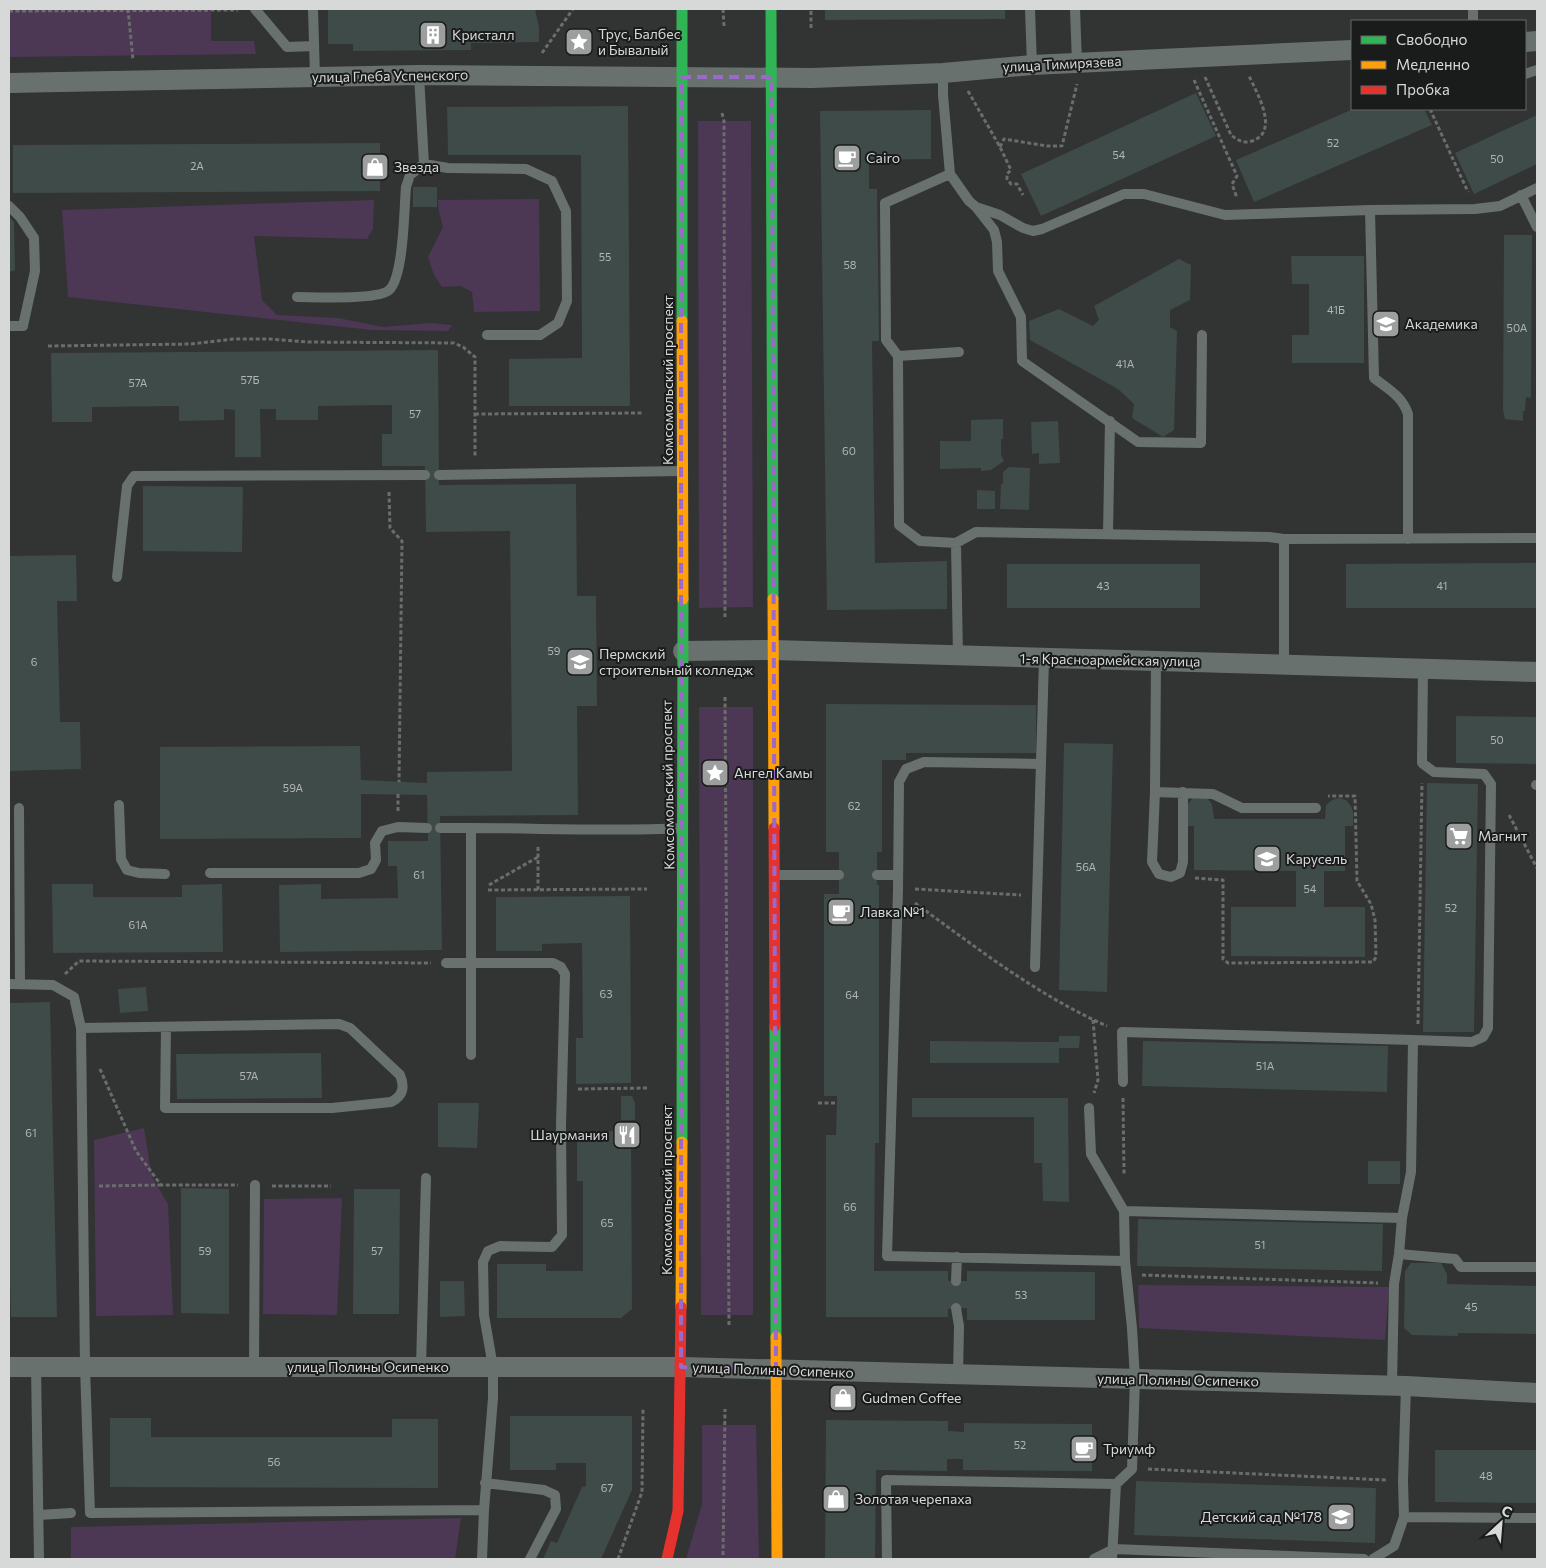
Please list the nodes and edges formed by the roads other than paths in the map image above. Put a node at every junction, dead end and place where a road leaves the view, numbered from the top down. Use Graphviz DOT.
graph roads {
  1 [pos="255,9"];
  2 [pos="313,9"];
  3 [pos="682,9"];
  4 [pos="771,9"];
  5 [pos="1030,9"];
  6 [pos="1075,9"];
  7 [pos="314,46"];
  8 [pos="1351,50"];
  9 [pos="1032,65"];
  10 [pos="1077,71"];
  11 [pos="943,72"];
  12 [pos="419,75"];
  13 [pos="315,77"];
  14 [pos="681,77"];
  15 [pos="772,77"];
  16 [pos="9,83"];
  17 [pos="424,164"];
  18 [pos="950,174"];
  19 [pos="1537,188"];
  20 [pos="1521,195"];
  21 [pos="9,206"];
  22 [pos="976,208"];
  23 [pos="1370,210"];
  24 [pos="1537,227"];
  25 [pos="297,297"];
  26 [pos="9,326"];
  27 [pos="487,335"];
  28 [pos="1202,335"];
  29 [pos="959,352"];
  30 [pos="898,356"];
  31 [pos="1110,421"];
  32 [pos="683,471"];
  33 [pos="425,475"];
  34 [pos="439,475"];
  35 [pos="1108,534"];
  36 [pos="1537,538"];
  37 [pos="1284,539"];
  38 [pos="1408,539"];
  39 [pos="956,543"];
  40 [pos="117,577"];
  41 [pos="774,650"];
  42 [pos="683,651"];
  43 [pos="958,656"];
  44 [pos="1044,658"];
  45 [pos="1156,662"];
  46 [pos="1284,664"];
  47 [pos="1423,669"];
  48 [pos="1537,672"];
  49 [pos="1041,764"];
  50 [pos="1155,792"];
  51 [pos="1183,792"];
  52 [pos="119,805"];
  53 [pos="19,808"];
  54 [pos="1316,808"];
  55 [pos="427,828"];
  56 [pos="440,828"];
  57 [pos="471,828"];
  58 [pos="684,828"];
  59 [pos="210,873"];
  60 [pos="165,874"];
  61 [pos="775,875"];
  62 [pos="839,875"];
  63 [pos="877,875"];
  64 [pos="898,875"];
  65 [pos="446,963"];
  66 [pos="471,964"];
  67 [pos="1035,967"];
  68 [pos="9,984"];
  69 [pos="20,984"];
  70 [pos="166,1026"];
  71 [pos="81,1028"];
  72 [pos="1415,1040"];
  73 [pos="471,1055"];
  74 [pos="1123,1082"];
  75 [pos="1089,1108"];
  76 [pos="426,1178"];
  77 [pos="255,1186"];
  78 [pos="1124,1211"];
  79 [pos="1402,1218"];
  80 [pos="1399,1254"];
  81 [pos="957,1257"];
  82 [pos="1125,1260"];
  83 [pos="1537,1267"];
  84 [pos="956,1281"];
  85 [pos="956,1308"];
  86 [pos="9,1367"];
  87 [pos="36,1367"];
  88 [pos="85,1367"];
  89 [pos="254,1367"];
  90 [pos="421,1367"];
  91 [pos="494,1367"];
  92 [pos="681,1367"];
  93 [pos="776,1370"];
  94 [pos="958,1375"];
  95 [pos="1135,1380"];
  96 [pos="1399,1386"];
  97 [pos="1537,1393"];
  98 [pos="486,1483"];
  99 [pos="1116,1484"];
  100 [pos="484,1510"];
  101 [pos="71,1513"];
  102 [pos="39,1515"];
  103 [pos="1404,1517"];
  104 [pos="1537,1518"];
  105 [pos="1113,1554"];
  106 [pos="39,1559"];
  107 [pos="482,1559"];
  108 [pos="530,1559"];
  109 [pos="667,1559"];
  110 [pos="777,1559"];
  111 [pos="887,1559"];
  112 [pos="1094,1559"];
  113 [pos="1364,1559"];
  114 [pos="1373,1559"];
  1 -- 7 [label="lane"];
  2 -- 7 [label="lane"];
  3 -- 14 [label="main road, Комсомольский проспект"];
  4 -- 15 [label="main road"];
  5 -- 9 [label="lane"];
  6 -- 10 [label="lane"];
  7 -- 13 [label="lane"];
  8 -- 10 [label="street, улица Тимирязева"];
  9 -- 10 [label="street, улица Тимирязева"];
  9 -- 11 [label="street, улица Тимирязева"];
  11 -- 15 [label="street, улица Тимирязева"];
  11 -- 18 [label="lane"];
  12 -- 13 [label="street, улица Глеба Успенского"];
  12 -- 14 [label="street, улица Глеба Успенского"];
  12 -- 17 [label="lane"];
  13 -- 16 [label="street, улица Глеба Успенского"];
  14 -- 15 [label="street, улица Глеба Успенского"];
  14 -- 32 [label="main road, Комсомольский проспект"];
  15 -- 41 [label="main road"];
  17 -- 25 [label="lane"];
  17 -- 27 [label="lane"];
  18 -- 22 [label="lane"];
  18 -- 30 [label="lane"];
  19 -- 20 [label="lane"];
  20 -- 23 [label="lane"];
  20 -- 24 [label="lane"];
  21 -- 26 [label="lane"];
  22 -- 23 [label="lane"];
  22 -- 31 [label="lane"];
  23 -- 38 [label="lane"];
  28 -- 31 [label="lane"];
  29 -- 30 [label="lane"];
  30 -- 39 [label="lane"];
  31 -- 35 [label="lane"];
  32 -- 34 [label="lane"];
  32 -- 42 [label="main road, Комсомольский проспект"];
  33 -- 40 [label="lane"];
  35 -- 37 [label="lane"];
  35 -- 39 [label="lane"];
  36 -- 38 [label="lane"];
  37 -- 38 [label="lane"];
  37 -- 46 [label="lane"];
  39 -- 43 [label="lane"];
  41 -- 42 [label="street, 1-я Красноармейская улица"];
  41 -- 43 [label="street, 1-я Красноармейская улица"];
  41 -- 61 [label="main road"];
  42 -- 58 [label="main road, Комсомольский проспект"];
  43 -- 44 [label="street, 1-я Красноармейская улица"];
  44 -- 45 [label="street, 1-я Красноармейская улица"];
  44 -- 49 [label="lane"];
  45 -- 46 [label="street, 1-я Красноармейская улица"];
  45 -- 50 [label="lane"];
  46 -- 47 [label="street, 1-я Красноармейская улица"];
  47 -- 48 [label="street, 1-я Красноармейская улица"];
  47 -- 72 [label="lane"];
  49 -- 64 [label="lane"];
  49 -- 67 [label="lane"];
  50 -- 51 [label="lane"];
  50 -- 51 [label="lane"];
  51 -- 54 [label="lane"];
  52 -- 60 [label="lane"];
  53 -- 69 [label="lane"];
  55 -- 59 [label="lane"];
  56 -- 57 [label="lane"];
  57 -- 58 [label="lane"];
  57 -- 66 [label="lane"];
  58 -- 92 [label="main road, Комсомольский проспект"];
  61 -- 62 [label="lane"];
  61 -- 93 [label="main road"];
  63 -- 64 [label="lane"];
  64 -- 81 [label="lane"];
  65 -- 66 [label="lane"];
  66 -- 73 [label="lane"];
  66 -- 91 [label="lane"];
  68 -- 69 [label="lane"];
  69 -- 71 [label="lane"];
  70 -- 70 [label="lane"];
  70 -- 71 [label="lane"];
  71 -- 88 [label="lane"];
  72 -- 74 [label="lane"];
  72 -- 79 [label="lane"];
  75 -- 78 [label="lane"];
  76 -- 90 [label="lane"];
  77 -- 89 [label="lane"];
  78 -- 79 [label="lane"];
  78 -- 82 [label="lane"];
  79 -- 80 [label="lane"];
  80 -- 83 [label="lane"];
  80 -- 96 [label="lane"];
  81 -- 82 [label="lane"];
  81 -- 84 [label="lane"];
  82 -- 95 [label="lane"];
  85 -- 94 [label="lane"];
  86 -- 87 [label="street, улица Полины Осипенко"];
  87 -- 88 [label="street, улица Полины Осипенко"];
  87 -- 102 [label="lane"];
  88 -- 89 [label="street, улица Полины Осипенко"];
  88 -- 100 [label="lane"];
  89 -- 90 [label="street, улица Полины Осипенко"];
  90 -- 91 [label="street, улица Полины Осипенко"];
  91 -- 92 [label="street, улица Полины Осипенко"];
  91 -- 98 [label="lane"];
  92 -- 93 [label="street, улица Полины Осипенко"];
  92 -- 109 [label="main road, Комсомольский проспект"];
  93 -- 94 [label="street, улица Полины Осипенко"];
  93 -- 110 [label="main road"];
  94 -- 95 [label="street, улица Полины Осипенко"];
  95 -- 96 [label="street, улица Полины Осипенко"];
  95 -- 99 [label="lane"];
  96 -- 97 [label="street, улица Полины Осипенко"];
  96 -- 103 [label="lane"];
  98 -- 100 [label="lane"];
  98 -- 108 [label="lane"];
  99 -- 105 [label="lane"];
  99 -- 111 [label="lane"];
  100 -- 107 [label="lane"];
  101 -- 102 [label="lane"];
  102 -- 106 [label="lane"];
  103 -- 104 [label="lane"];
  103 -- 114 [label="lane"];
  105 -- 112 [label="lane"];
  105 -- 113 [label="lane"];
}
